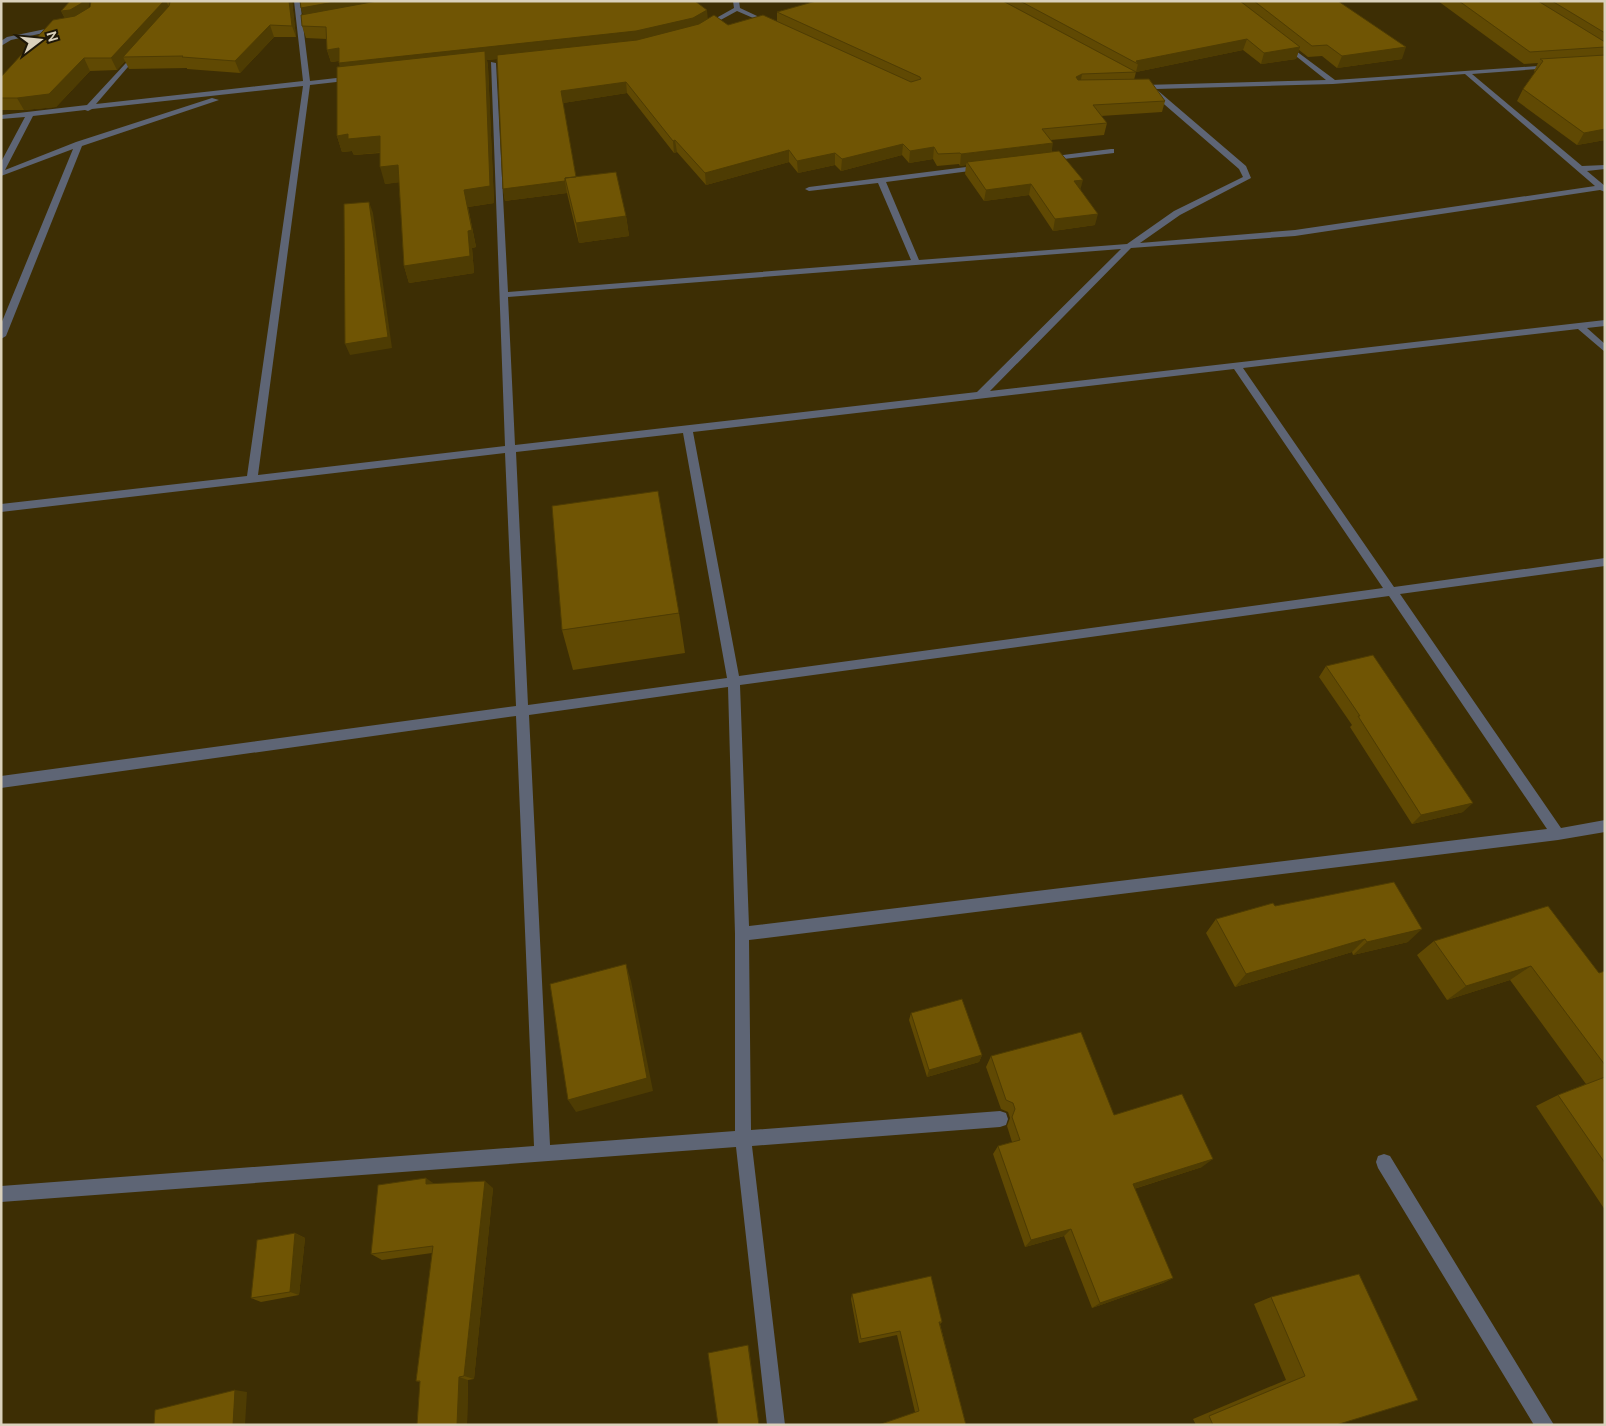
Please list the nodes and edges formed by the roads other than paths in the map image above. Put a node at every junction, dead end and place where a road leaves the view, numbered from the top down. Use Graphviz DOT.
graph roads {
  1 [pos="297,1"];
  2 [pos="736,5"];
  3 [pos="309,23"];
  4 [pos="300,24"];
  5 [pos="69,26"];
  6 [pos="781,29"];
  7 [pos="697,32"];
  8 [pos="1281,42"];
  9 [pos="1,44"];
  10 [pos="145,44"];
  11 [pos="493,63"];
  12 [pos="1555,66"];
  13 [pos="1466,72"];
  14 [pos="366,76"];
  15 [pos="1333,82"];
  16 [pos="307,83"];
  17 [pos="1140,85"];
  18 [pos="1149,87"];
  19 [pos="246,90"];
  20 [pos="88,109"];
  21 [pos="30,114"];
  22 [pos="1,117"];
  23 [pos="79,144"];
  24 [pos="1111,151"];
  25 [pos="1035,160"];
  26 [pos="987,166"];
  27 [pos="1605,167"];
  28 [pos="1580,169"];
  29 [pos="1,170"];
  30 [pos="1,174"];
  31 [pos="881,180"];
  32 [pos="1603,188"];
  33 [pos="809,189"];
  34 [pos="1129,246"];
  35 [pos="916,263"];
  36 [pos="503,295"];
  37 [pos="1605,323"];
  38 [pos="1580,326"];
  39 [pos="1,336"];
  40 [pos="1605,349"];
  41 [pos="1237,366"];
  42 [pos="979,396"];
  43 [pos="686,429"];
  44 [pos="510,450"];
  45 [pos="252,479"];
  46 [pos="1,508"];
  47 [pos="1605,562"];
  48 [pos="1392,591"];
  49 [pos="734,681"];
  50 [pos="522,710"];
  51 [pos="1,782"];
  52 [pos="1605,826"];
  53 [pos="1558,834"];
  54 [pos="742,934"];
  55 [pos="1000,1118"];
  56 [pos="743,1138"];
  57 [pos="542,1154"];
  58 [pos="1384,1162"];
  59 [pos="1,1194"];
  60 [pos="776,1425"];
  61 [pos="1545,1425"];
  1 -- 4 [label="street"];
  2 -- 6 [label="street"];
  2 -- 7 [label="street"];
  3 -- 4 [label="street"];
  4 -- 16 [label="street"];
  5 -- 9 [label="street"];
  8 -- 15 [label="street"];
  10 -- 20 [label="street"];
  11 -- 36 [label="street"];
  12 -- 13 [label="street"];
  13 -- 15 [label="street"];
  13 -- 28 [label="street"];
  14 -- 16 [label="street"];
  15 -- 18 [label="street"];
  16 -- 19 [label="street"];
  16 -- 45 [label="street"];
  17 -- 18 [label="street"];
  18 -- 34 [label="street"];
  19 -- 20 [label="street"];
  19 -- 23 [label="street"];
  20 -- 21 [label="street"];
  21 -- 22 [label="street"];
  21 -- 29 [label="street"];
  23 -- 30 [label="street"];
  23 -- 39 [label="street"];
  24 -- 25 [label="street"];
  26 -- 31 [label="street"];
  27 -- 28 [label="street"];
  28 -- 32 [label="street"];
  31 -- 33 [label="street"];
  31 -- 35 [label="street"];
  32 -- 34 [label="street"];
  34 -- 35 [label="street"];
  34 -- 42 [label="street"];
  35 -- 36 [label="street"];
  36 -- 44 [label="street"];
  37 -- 38 [label="street"];
  38 -- 40 [label="street"];
  38 -- 41 [label="street"];
  41 -- 42 [label="street"];
  41 -- 48 [label="street"];
  42 -- 43 [label="street"];
  43 -- 44 [label="street"];
  43 -- 49 [label="street"];
  44 -- 45 [label="street"];
  44 -- 50 [label="street"];
  45 -- 46 [label="street"];
  47 -- 48 [label="street"];
  48 -- 49 [label="street"];
  48 -- 53 [label="street"];
  49 -- 50 [label="street"];
  49 -- 54 [label="street"];
  50 -- 51 [label="street"];
  50 -- 57 [label="street"];
  52 -- 53 [label="street"];
  53 -- 54 [label="street"];
  54 -- 56 [label="street"];
  55 -- 56 [label="street"];
  56 -- 57 [label="street"];
  56 -- 60 [label="street"];
  57 -- 59 [label="street"];
  58 -- 61 [label="street"];
}
